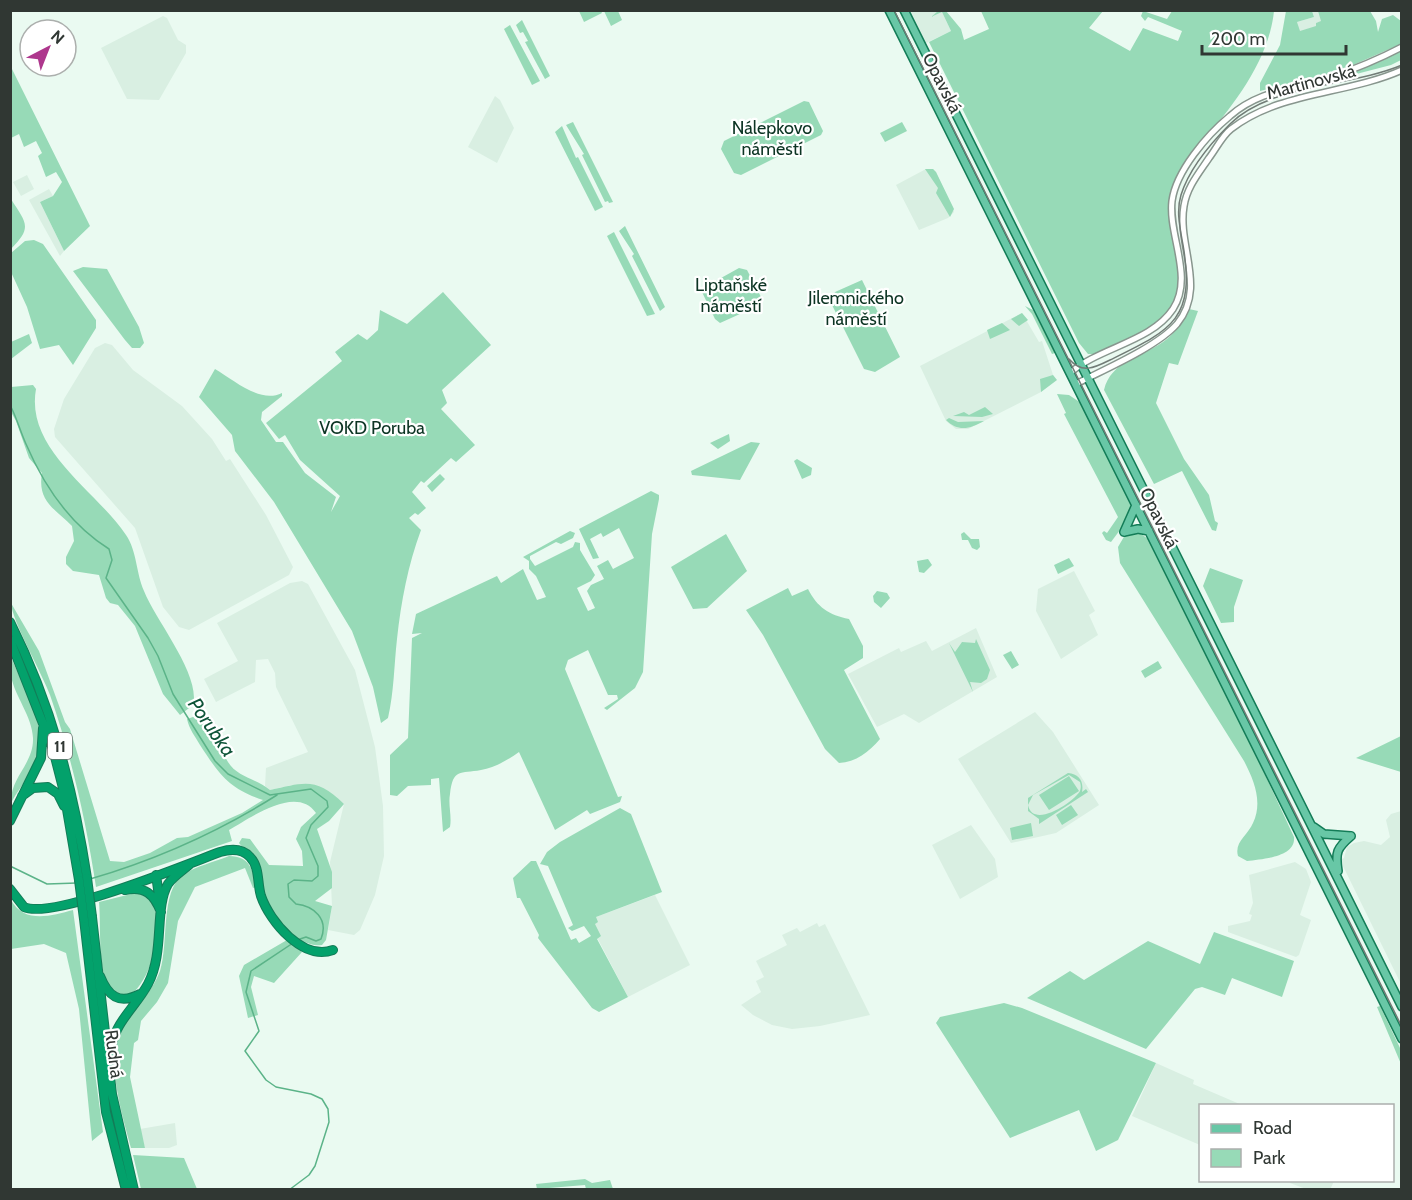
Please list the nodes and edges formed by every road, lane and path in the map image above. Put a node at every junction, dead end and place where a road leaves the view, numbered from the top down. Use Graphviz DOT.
graph roads {
  1 [pos="889,10"];
  2 [pos="904,10"];
  3 [pos="1401,47"];
  4 [pos="1401,70"];
  5 [pos="1075,368"];
  6 [pos="1082,381"];
  7 [pos="1136,505"];
  8 [pos="1149,531"];
  9 [pos="10,622"];
  10 [pos="10,640"];
  11 [pos="41,712"];
  12 [pos="21,797"];
  13 [pos="69,815"];
  14 [pos="10,821"];
  15 [pos="1310,823"];
  16 [pos="192,862"];
  17 [pos="156,875"];
  18 [pos="1338,877"];
  19 [pos="83,879"];
  20 [pos="10,889"];
  21 [pos="99,895"];
  22 [pos="161,913"];
  23 [pos="88,918"];
  24 [pos="333,950"];
  25 [pos="97,967"];
  26 [pos="141,994"];
  27 [pos="1401,1007"];
  28 [pos="1401,1039"];
  29 [pos="112,1094"];
  30 [pos="123,1163"];
  31 [pos="126,1190"];
  32 [pos="134,1190"];
  1 -- 5 [label="main road, Opavská"];
  2 -- 5 [label="main road, Opavská"];
  3 -- 5 [label="street, Martinovská"];
  4 -- 6 [label="street, Martinovská"];
  5 -- 6 [label="main road, Opavská"];
  5 -- 6 [label="main road, Opavská"];
  6 -- 7 [label="main road, Opavská"];
  6 -- 15 [label="main road, Opavská"];
  7 -- 8 [label="main road, Opavská"];
  7 -- 8 [label="main road"];
  8 -- 28 [label="main road, Opavská"];
  9 -- 19 [label="highway, 11"];
  10 -- 11 [label="highway, 11"];
  11 -- 12 [label="highway"];
  11 -- 13 [label="highway, 11"];
  12 -- 13 [label="highway"];
  12 -- 14 [label="highway"];
  13 -- 19 [label="highway, 11"];
  15 -- 18 [label="main road, Opavská"];
  15 -- 18 [label="main road"];
  16 -- 17 [label="highway"];
  16 -- 22 [label="highway"];
  16 -- 24 [label="highway"];
  17 -- 21 [label="highway"];
  17 -- 22 [label="highway"];
  18 -- 27 [label="main road, Opavská"];
  19 -- 23 [label="highway, 11, bridge"];
  20 -- 21 [label="highway"];
  21 -- 22 [label="highway"];
  22 -- 26 [label="highway"];
  23 -- 25 [label="highway, Rudná / 11"];
  23 -- 30 [label="highway, Rudná / 11"];
  25 -- 26 [label="highway"];
  25 -- 29 [label="highway, Rudná / 11"];
  26 -- 29 [label="highway"];
  29 -- 30 [label="highway, Rudná / 11"];
  30 -- 31 [label="highway, Rudná / 11"];
  30 -- 32 [label="highway, Rudná / 11"];
}
